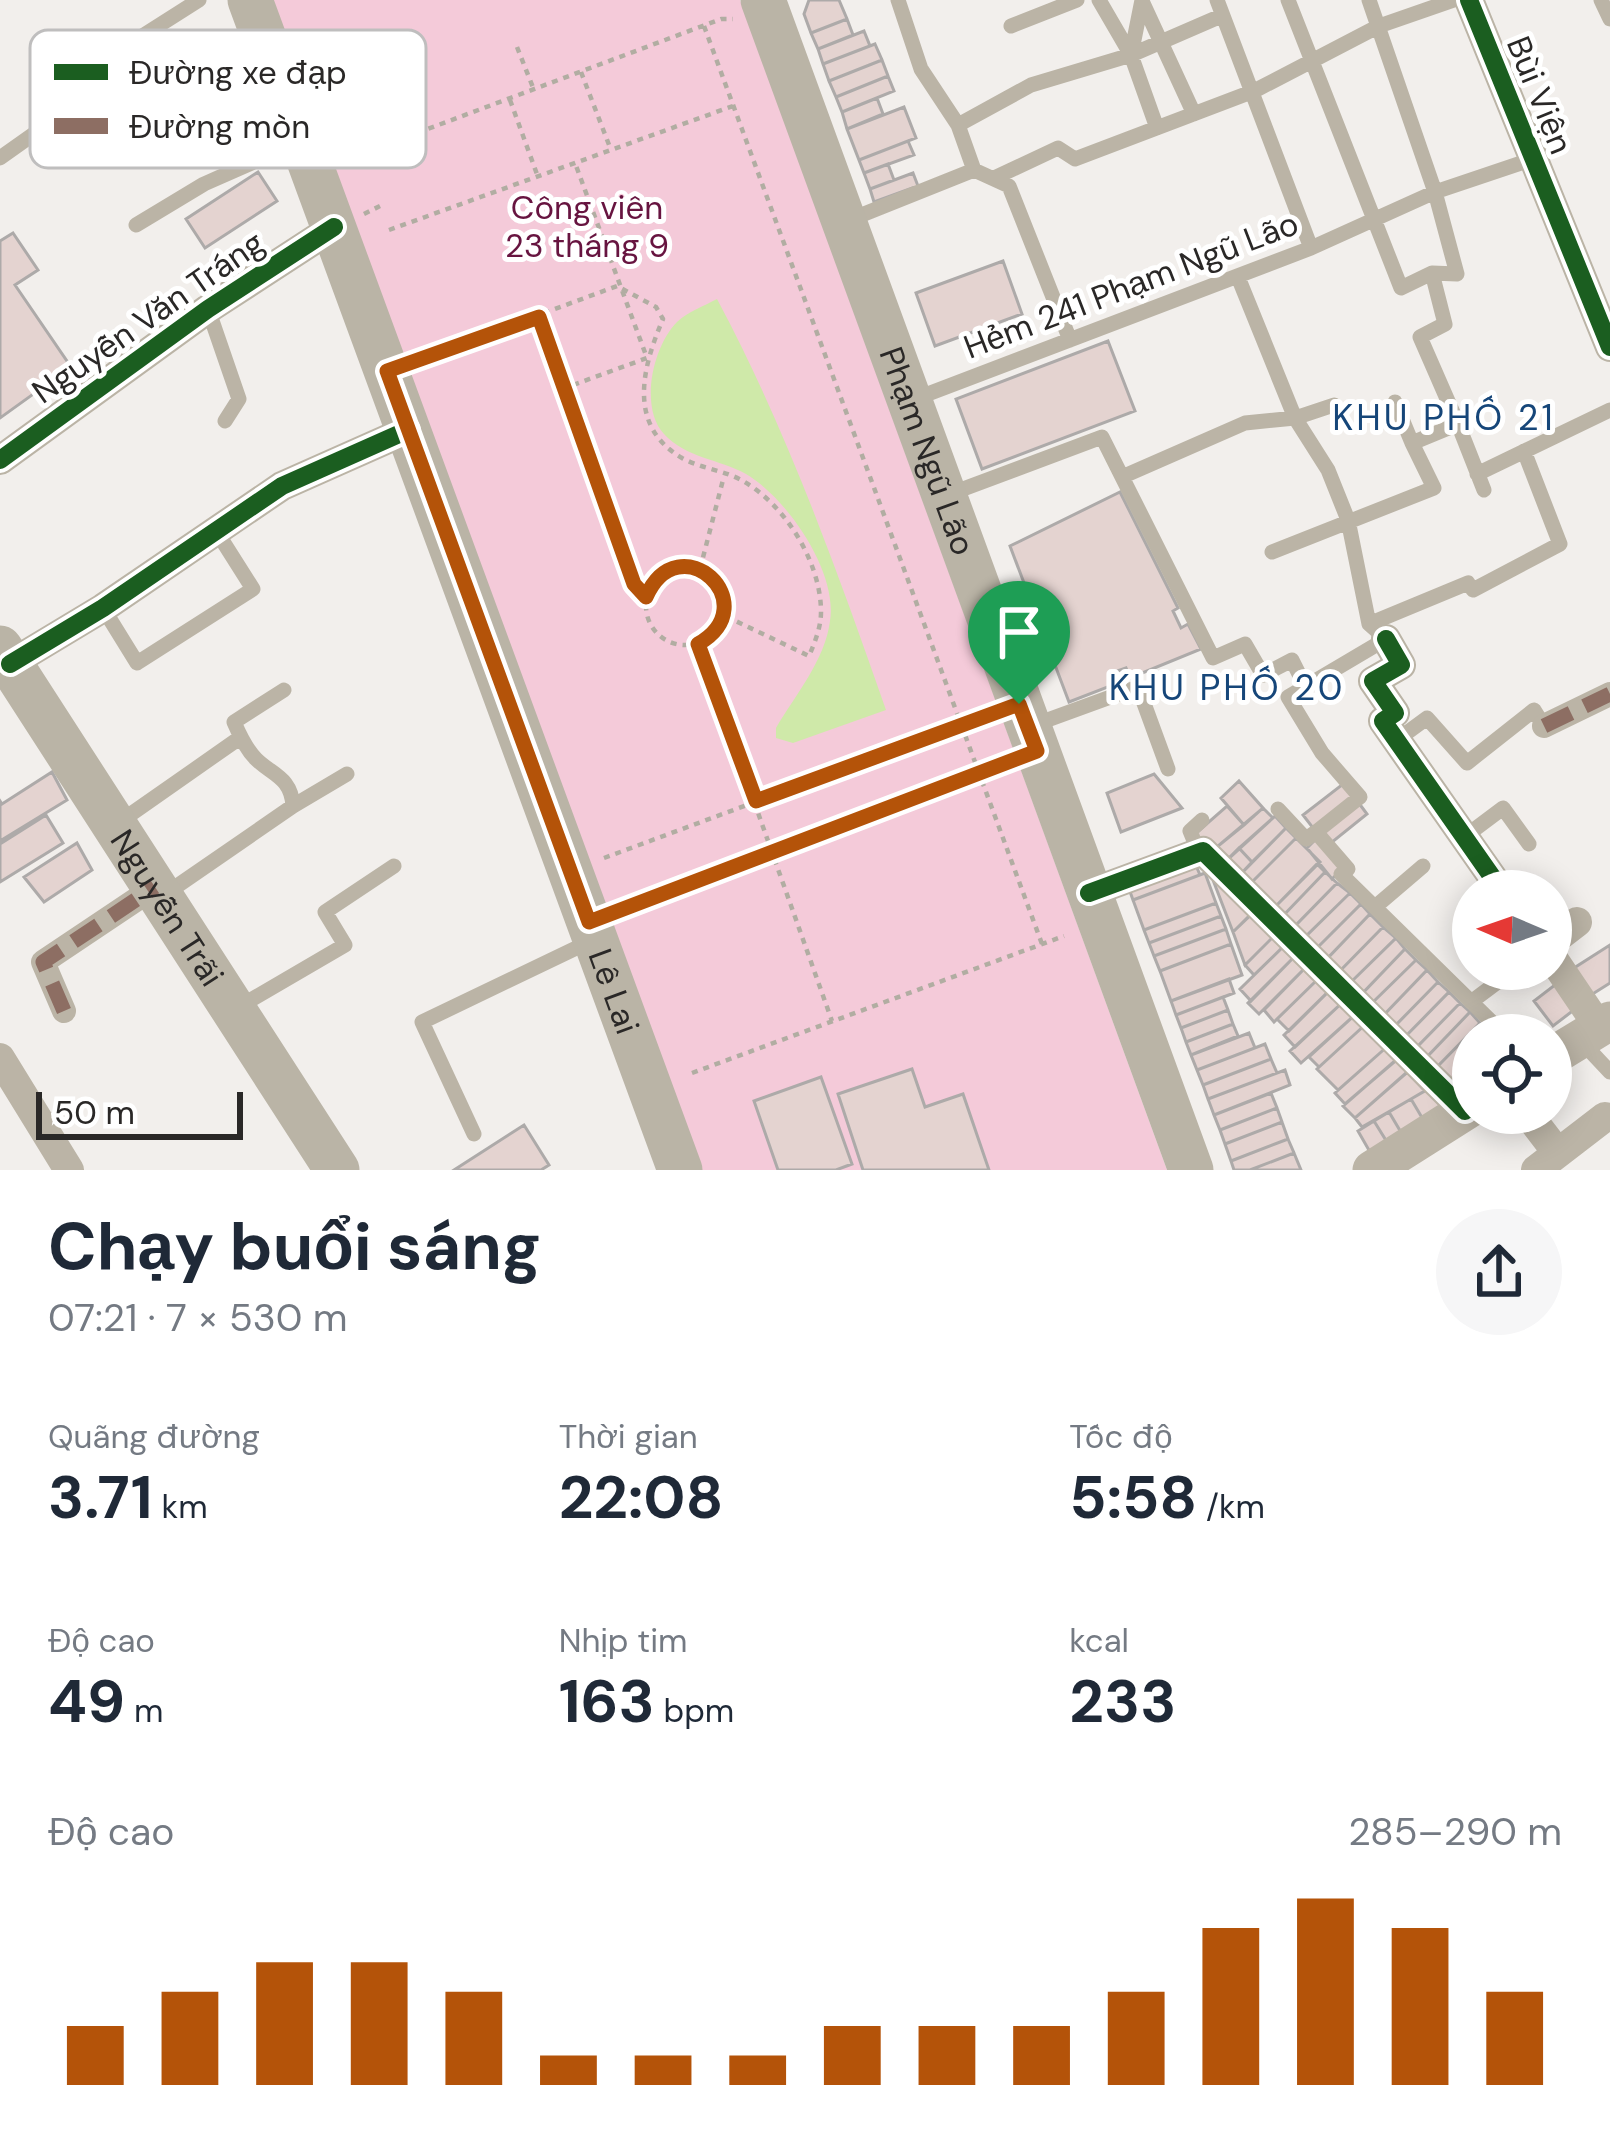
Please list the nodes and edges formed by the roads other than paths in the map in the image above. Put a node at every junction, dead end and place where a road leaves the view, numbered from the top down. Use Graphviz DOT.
graph roads {
  1 [pos="199,0"];
  2 [pos="250,0"];
  3 [pos="763,0"];
  4 [pos="898,0"];
  5 [pos="1077,0"];
  6 [pos="1099,0"];
  7 [pos="1288,0"];
  8 [pos="1369,0"];
  9 [pos="1454,0"];
  10 [pos="1468,0"];
  11 [pos="1601,0"];
  12 [pos="1142,1"];
  13 [pos="1219,8"];
  14 [pos="1610,19"];
  15 [pos="1011,26"];
  16 [pos="1379,26"];
  17 [pos="153,30"];
  18 [pos="261,30"];
  19 [pos="1161,43"];
  20 [pos="1131,55"];
  21 [pos="1313,60"];
  22 [pos="1254,91"];
  23 [pos="1194,114"];
  24 [pos="958,125"];
  25 [pos="1157,128"];
  26 [pos="30,137"];
  27 [pos="0,158"];
  28 [pos="1533,158"];
  29 [pos="240,168"];
  30 [pos="311,168"];
  31 [pos="974,170"];
  32 [pos="994,178"];
  33 [pos="1435,192"];
  34 [pos="1373,221"];
  35 [pos="843,222"];
  36 [pos="136,225"];
  37 [pos="334,227"];
  38 [pos="1312,248"];
  39 [pos="1432,274"];
  40 [pos="1238,277"];
  41 [pos="208,309"];
  42 [pos="1070,340"];
  43 [pos="1610,347"];
  44 [pos="909,401"];
  45 [pos="1395,401"];
  46 [pos="1334,405"];
  47 [pos="1610,410"];
  48 [pos="1295,418"];
  49 [pos="225,422"];
  50 [pos="1458,424"];
  51 [pos="408,430"];
  52 [pos="1412,443"];
  53 [pos="1524,452"];
  54 [pos="0,460"];
  55 [pos="1477,474"];
  56 [pos="1124,476"];
  57 [pos="1484,490"];
  58 [pos="944,496"];
  59 [pos="1348,520"];
  60 [pos="215,529"];
  61 [pos="1272,552"];
  62 [pos="103,608"];
  63 [pos="1378,632"];
  64 [pos="5,656"];
  65 [pos="1305,686"];
  66 [pos="284,690"];
  67 [pos="1610,694"];
  68 [pos="1544,726"];
  69 [pos="1028,727"];
  70 [pos="241,737"];
  71 [pos="1397,740"];
  72 [pos="1168,770"];
  73 [pos="347,774"];
  74 [pos="293,806"];
  75 [pos="1278,809"];
  76 [pos="1202,820"];
  77 [pos="115,825"];
  78 [pos="1316,832"];
  79 [pos="1463,838"];
  80 [pos="1529,844"];
  81 [pos="1198,853"];
  82 [pos="394,866"];
  83 [pos="1424,866"];
  84 [pos="1487,870"];
  85 [pos="158,892"];
  86 [pos="1375,907"];
  87 [pos="1094,908"];
  88 [pos="1577,922"];
  89 [pos="1572,926"];
  90 [pos="592,930"];
  91 [pos="1487,990"];
  92 [pos="1565,990"];
  93 [pos="1471,1002"];
  94 [pos="234,1010"];
  95 [pos="64,1011"];
  96 [pos="1483,1014"];
  97 [pos="1585,1036"];
  98 [pos="0,1058"];
  99 [pos="1610,1072"];
  100 [pos="1452,1093"];
  101 [pos="1605,1117"];
  102 [pos="1452,1120"];
  103 [pos="475,1134"];
  104 [pos="1546,1161"];
  105 [pos="69,1170"];
  106 [pos="337,1170"];
  107 [pos="680,1170"];
  108 [pos="1191,1170"];
  109 [pos="1372,1170"];
  1 -- 17 [label="lane"];
  2 -- 18 [label="main road, Lê Lai"];
  3 -- 35 [label="main road, Phạm Ngũ Lão"];
  4 -- 24 [label="lane"];
  5 -- 15 [label="lane"];
  6 -- 20 [label="lane"];
  7 -- 21 [label="lane"];
  8 -- 16 [label="lane"];
  9 -- 16 [label="lane"];
  10 -- 28 [label="street, Bùi Viện"];
  11 -- 14 [label="lane"];
  12 -- 19 [label="lane"];
  12 -- 20 [label="lane"];
  13 -- 19 [label="lane"];
  13 -- 22 [label="lane"];
  16 -- 21 [label="lane"];
  16 -- 33 [label="lane"];
  19 -- 20 [label="lane"];
  19 -- 23 [label="lane"];
  20 -- 24 [label="lane"];
  20 -- 25 [label="lane"];
  21 -- 22 [label="lane"];
  21 -- 34 [label="lane"];
  22 -- 23 [label="lane"];
  22 -- 38 [label="lane"];
  23 -- 25 [label="lane"];
  24 -- 31 [label="lane"];
  25 -- 32 [label="lane"];
  26 -- 27 [label="lane"];
  28 -- 33 [label="lane, Hẻm 241 Phạm Ngũ Lão"];
  28 -- 43 [label="street, Bùi Viện"];
  29 -- 36 [label="lane"];
  30 -- 37 [label="main road, Lê Lai"];
  31 -- 32 [label="lane"];
  31 -- 35 [label="lane"];
  32 -- 42 [label="lane"];
  33 -- 34 [label="lane, Hẻm 241 Phạm Ngũ Lão"];
  33 -- 39 [label="lane"];
  34 -- 38 [label="lane, Hẻm 241 Phạm Ngũ Lão"];
  34 -- 39 [label="lane"];
  35 -- 44 [label="main road, Phạm Ngũ Lão"];
  37 -- 41 [label="street, Nguyễn Văn Tráng"];
  37 -- 51 [label="main road, Lê Lai"];
  38 -- 40 [label="lane, Hẻm 241 Phạm Ngũ Lão"];
  39 -- 50 [label="lane"];
  40 -- 42 [label="lane, Hẻm 241 Phạm Ngũ Lão"];
  40 -- 48 [label="lane"];
  41 -- 49 [label="lane"];
  41 -- 54 [label="street, Nguyễn Văn Tráng"];
  42 -- 44 [label="lane, Hẻm 241 Phạm Ngũ Lão"];
  44 -- 58 [label="main road, Phạm Ngũ Lão"];
  45 -- 52 [label="lane"];
  46 -- 48 [label="lane"];
  47 -- 53 [label="lane"];
  48 -- 56 [label="lane"];
  48 -- 59 [label="lane"];
  50 -- 52 [label="lane"];
  50 -- 55 [label="lane"];
  51 -- 60 [label="street"];
  51 -- 90 [label="main road, Lê Lai"];
  52 -- 59 [label="lane"];
  53 -- 55 [label="lane"];
  53 -- 63 [label="lane"];
  55 -- 57 [label="lane"];
  56 -- 58 [label="lane"];
  56 -- 65 [label="lane"];
  58 -- 69 [label="main road, Phạm Ngũ Lão"];
  59 -- 61 [label="lane"];
  59 -- 63 [label="lane"];
  60 -- 62 [label="street"];
  60 -- 62 [label="lane"];
  62 -- 64 [label="street"];
  63 -- 65 [label="lane"];
  63 -- 71 [label="street"];
  64 -- 77 [label="main road, Nguyễn Trãi"];
  65 -- 78 [label="lane"];
  66 -- 70 [label="lane"];
  67 -- 68 [label="street"];
  68 -- 71 [label="lane"];
  69 -- 72 [label="lane"];
  69 -- 87 [label="main road, Phạm Ngũ Lão"];
  70 -- 74 [label="lane"];
  70 -- 77 [label="lane"];
  71 -- 79 [label="street"];
  73 -- 74 [label="lane"];
  74 -- 85 [label="lane"];
  75 -- 78 [label="lane"];
  76 -- 81 [label="lane"];
  77 -- 85 [label="main road, Nguyễn Trãi"];
  78 -- 86 [label="lane"];
  79 -- 80 [label="lane"];
  79 -- 84 [label="street"];
  81 -- 87 [label="street"];
  81 -- 100 [label="street"];
  82 -- 94 [label="lane"];
  83 -- 86 [label="lane"];
  85 -- 94 [label="main road, Nguyễn Trãi"];
  85 -- 95 [label="street"];
  86 -- 93 [label="lane"];
  87 -- 108 [label="main road, Phạm Ngũ Lão"];
  88 -- 89 [label="street"];
  90 -- 103 [label="lane"];
  90 -- 107 [label="main road, Lê Lai"];
  91 -- 93 [label="lane"];
  92 -- 97 [label="street"];
  93 -- 96 [label="lane"];
  94 -- 106 [label="main road, Nguyễn Trãi"];
  97 -- 99 [label="lane"];
  98 -- 105 [label="street"];
  101 -- 104 [label="street"];
  102 -- 109 [label="street"];
}
